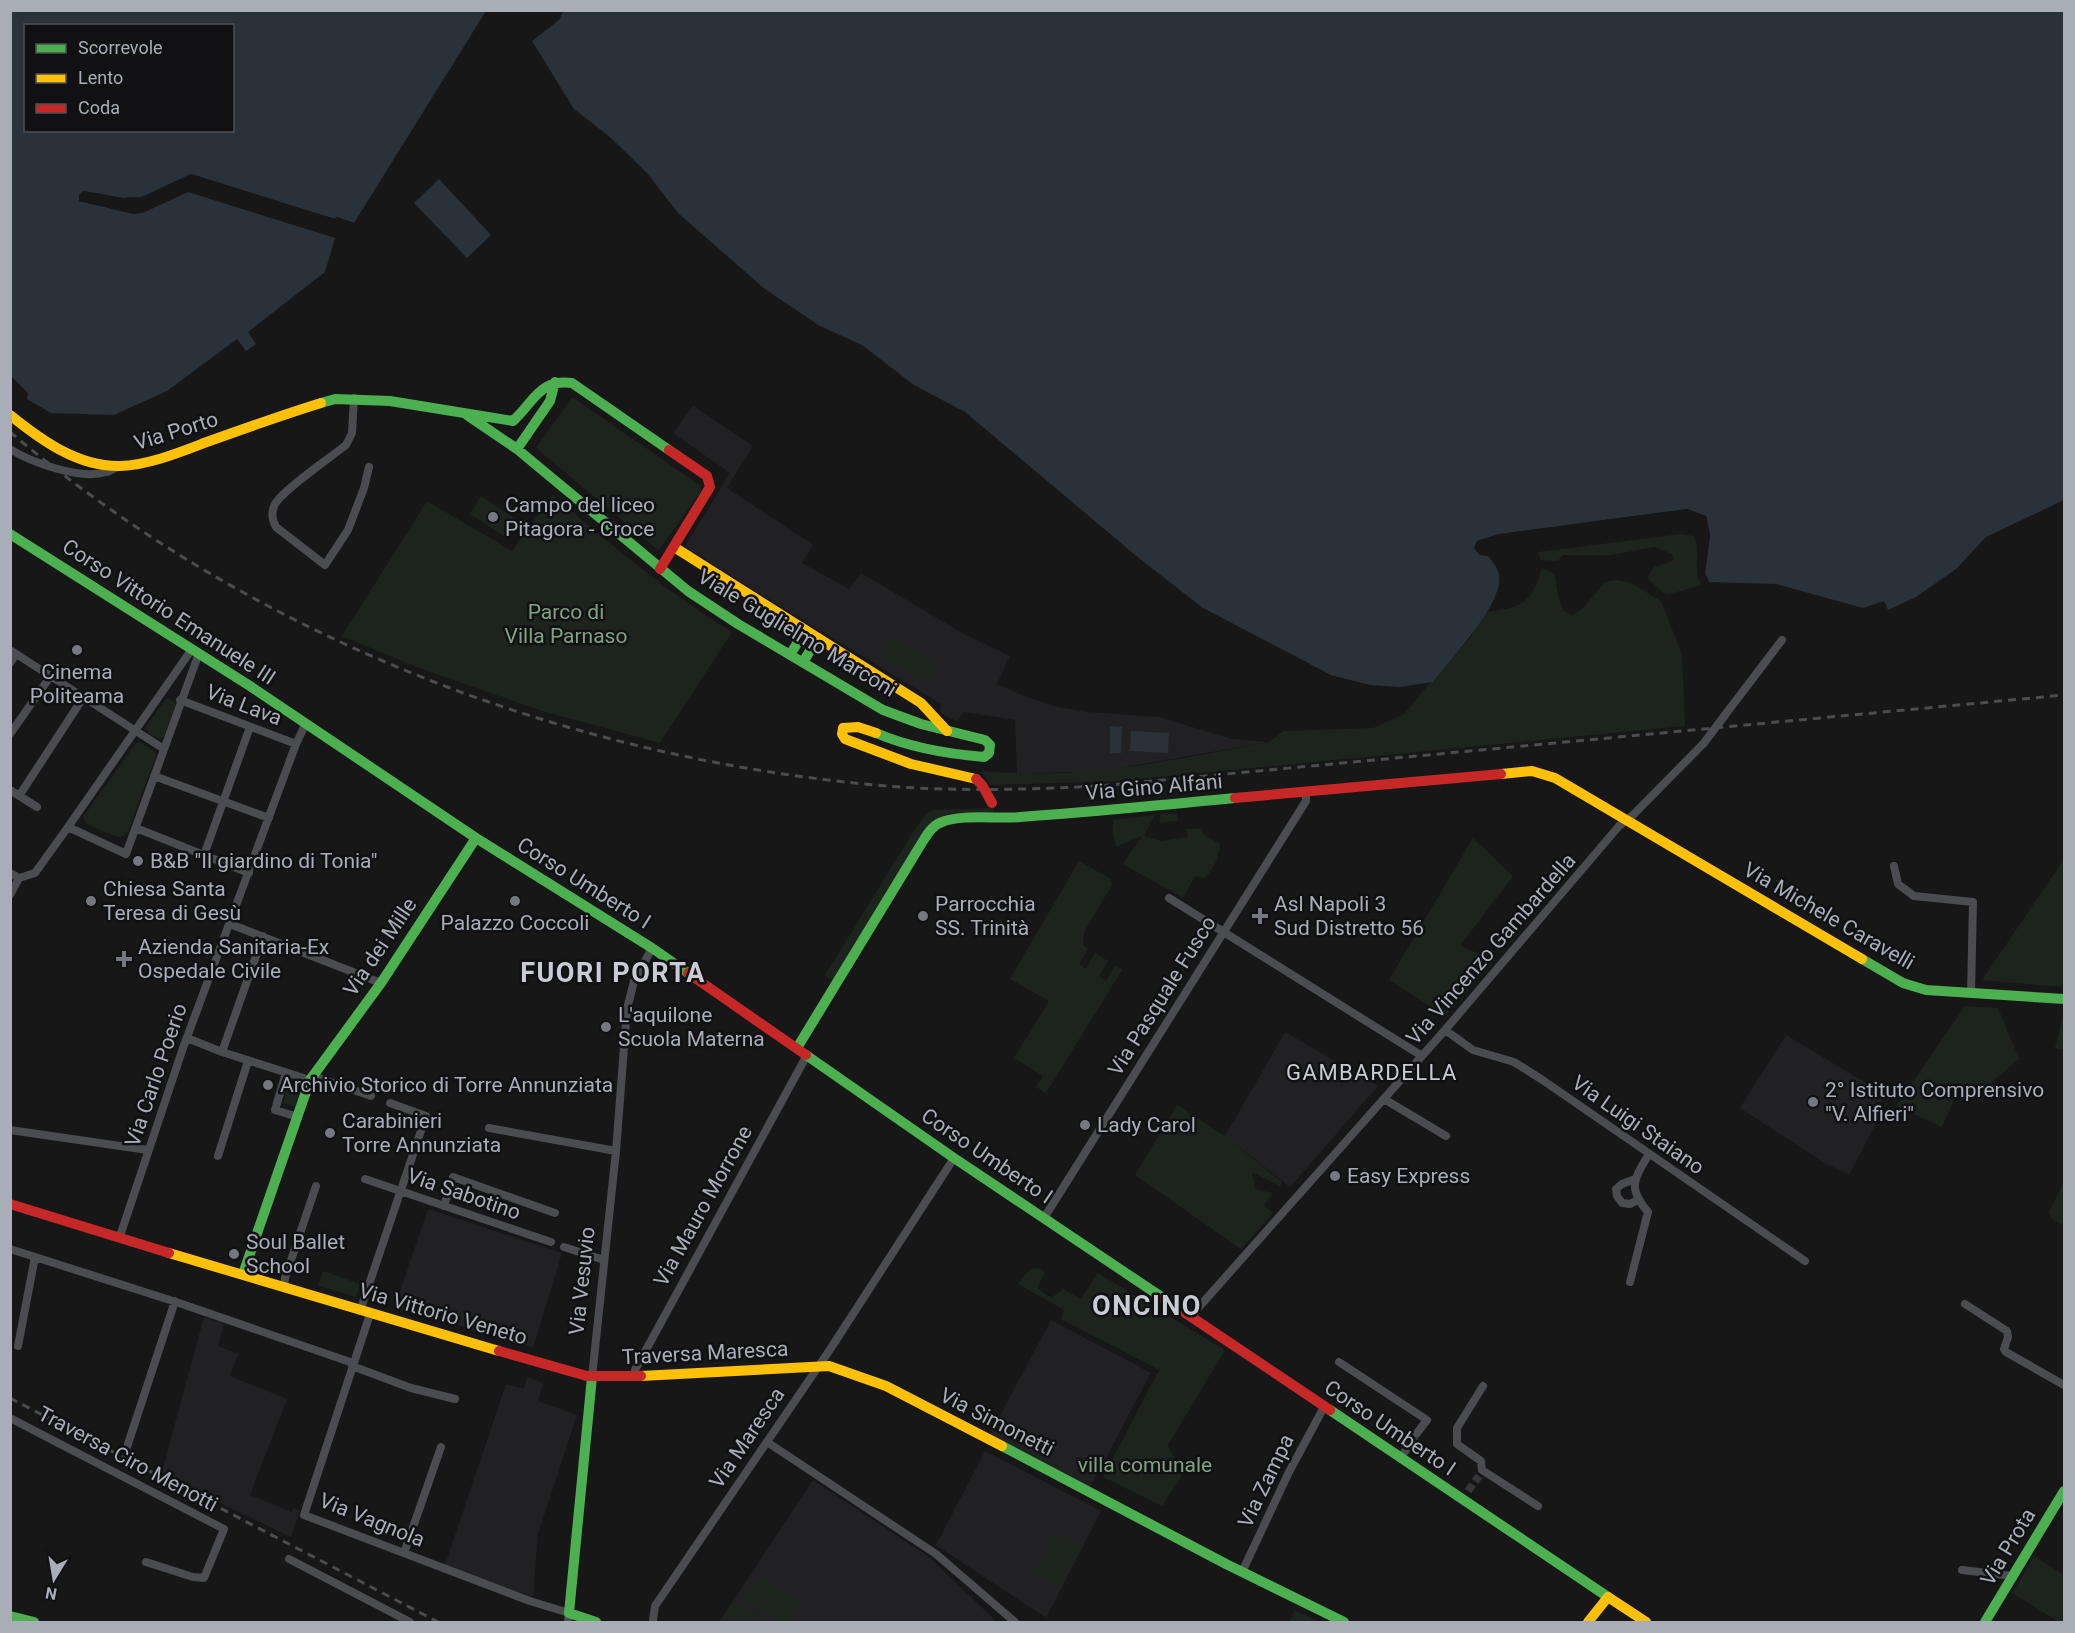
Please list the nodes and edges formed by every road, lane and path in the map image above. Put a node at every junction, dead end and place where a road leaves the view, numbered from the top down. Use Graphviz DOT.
graph roads {
  1 [pos="555,382"];
  2 [pos="354,398"];
  3 [pos="10,415"];
  4 [pos="467,415"];
  5 [pos="10,449"];
  6 [pos="517,449"];
  7 [pos="75,457"];
  8 [pos="119,466"];
  9 [pos="369,467"];
  10 [pos="71,471"];
  11 [pos="11,535"];
  12 [pos="674,547"];
  13 [pos="660,569"];
  14 [pos="805,630"];
  15 [pos="818,638"];
  16 [pos="1782,640"];
  17 [pos="195,651"];
  18 [pos="13,652"];
  19 [pos="790,655"];
  20 [pos="802,662"];
  21 [pos="10,663"];
  22 [pos="50,677"];
  23 [pos="83,698"];
  24 [pos="180,700"];
  25 [pos="305,724"];
  26 [pos="250,727"];
  27 [pos="947,731"];
  28 [pos="135,732"];
  29 [pos="10,734"];
  30 [pos="296,744"];
  31 [pos="164,749"];
  32 [pos="154,776"];
  33 [pos="10,790"];
  34 [pos="1306,792"];
  35 [pos="19,796"];
  36 [pos="223,802"];
  37 [pos="37,807"];
  38 [pos="269,818"];
  39 [pos="996,819"];
  40 [pos="1626,821"];
  41 [pos="68,827"];
  42 [pos="136,828"];
  43 [pos="476,838"];
  44 [pos="204,855"];
  45 [pos="1894,866"];
  46 [pos="10,873"];
  47 [pos="249,873"];
  48 [pos="20,878"];
  49 [pos="10,895"];
  50 [pos="1169,898"];
  51 [pos="230,924"];
  52 [pos="1224,932"];
  53 [pos="263,936"];
  54 [pos="652,948"];
  55 [pos="381,983"];
  56 [pos="1971,993"];
  57 [pos="2064,999"];
  58 [pos="1445,1030"];
  59 [pos="187,1038"];
  60 [pos="797,1048"];
  61 [pos="222,1052"];
  62 [pos="807,1055"];
  63 [pos="1422,1056"];
  64 [pos="248,1061"];
  65 [pos="286,1073"];
  66 [pos="312,1078"];
  67 [pos="371,1096"];
  68 [pos="1383,1099"];
  69 [pos="390,1103"];
  70 [pos="298,1117"];
  71 [pos="489,1128"];
  72 [pos="10,1130"];
  73 [pos="1446,1136"];
  74 [pos="148,1150"];
  75 [pos="616,1151"];
  76 [pos="1649,1154"];
  77 [pos="218,1155"];
  78 [pos="954,1158"];
  79 [pos="365,1179"];
  80 [pos="1635,1179"];
  81 [pos="316,1186"];
  82 [pos="400,1191"];
  83 [pos="1638,1200"];
  84 [pos="10,1204"];
  85 [pos="444,1206"];
  86 [pos="555,1213"];
  87 [pos="1044,1218"];
  88 [pos="120,1236"];
  89 [pos="551,1242"];
  90 [pos="564,1247"];
  91 [pos="10,1249"];
  92 [pos="34,1257"];
  93 [pos="604,1260"];
  94 [pos="1805,1261"];
  95 [pos="243,1274"];
  96 [pos="1630,1282"];
  97 [pos="284,1287"];
  98 [pos="175,1301"];
  99 [pos="1965,1304"];
  100 [pos="365,1312"];
  101 [pos="1191,1317"];
  102 [pos="18,1346"];
  103 [pos="1339,1362"];
  104 [pos="353,1364"];
  105 [pos="820,1365"];
  106 [pos="635,1376"];
  107 [pos="591,1377"];
  108 [pos="2064,1385"];
  109 [pos="1483,1386"];
  110 [pos="455,1400"];
  111 [pos="1324,1407"];
  112 [pos="10,1418"];
  113 [pos="1417,1433"];
  114 [pos="767,1442"];
  115 [pos="127,1447"];
  116 [pos="441,1448"];
  117 [pos="2064,1491"];
  118 [pos="1538,1506"];
  119 [pos="404,1553"];
  120 [pos="289,1558"];
  121 [pos="146,1562"];
  122 [pos="1962,1570"];
  123 [pos="1242,1572"];
  124 [pos="2013,1576"];
  125 [pos="1608,1597"];
  126 [pos="10,1616"];
  127 [pos="569,1618"];
  128 [pos="653,1620"];
  129 [pos="34,1623"];
  130 [pos="410,1623"];
  131 [pos="596,1623"];
  132 [pos="1015,1623"];
  133 [pos="1344,1623"];
  134 [pos="1588,1623"];
  135 [pos="1646,1623"];
  136 [pos="1985,1623"];
  1 -- 4 [label="main road"];
  1 -- 6 [label="main road"];
  1 -- 12 [label="main road"];
  2 -- 4 [label="main road, Viale Guglielmo Marconi"];
  2 -- 8 [label="main road, Via Porto"];
  2 -- 9 [label="street"];
  3 -- 7 [label="main road"];
  4 -- 6 [label="main road, Viale Guglielmo Marconi"];
  5 -- 10 [label="street, Via Porto"];
  6 -- 13 [label="main road, Viale Guglielmo Marconi"];
  7 -- 8 [label="main road"];
  7 -- 10 [label="street"];
  8 -- 10 [label="street, Via Porto"];
  11 -- 17 [label="main road, Corso Vittorio Emanuele III"];
  12 -- 13 [label="main road"];
  12 -- 14 [label="main road, Viale Guglielmo Marconi"];
  13 -- 19 [label="main road, Viale Guglielmo Marconi"];
  14 -- 15 [label="main road, Viale Guglielmo Marconi"];
  14 -- 19 [label="main road"];
  15 -- 20 [label="main road"];
  15 -- 27 [label="main road, Viale Guglielmo Marconi"];
  16 -- 40 [label="street, Via Vincenzo Gambardella, bridge"];
  17 -- 24 [label="street"];
  17 -- 25 [label="main road, Corso Vittorio Emanuele III"];
  17 -- 28 [label="street"];
  18 -- 21 [label="street"];
  18 -- 22 [label="street"];
  19 -- 20 [label="main road, Viale Guglielmo Marconi"];
  20 -- 27 [label="main road, Viale Guglielmo Marconi"];
  22 -- 23 [label="street"];
  22 -- 29 [label="street"];
  23 -- 28 [label="street"];
  23 -- 35 [label="street"];
  24 -- 26 [label="street, Via Lava"];
  24 -- 31 [label="street"];
  25 -- 30 [label="street, Via Carlo Poerio"];
  25 -- 43 [label="main road, Corso Umberto I"];
  26 -- 30 [label="street, Via Lava"];
  26 -- 36 [label="street"];
  27 -- 39 [label="main road, bridge"];
  28 -- 31 [label="street"];
  28 -- 41 [label="street"];
  30 -- 38 [label="street, Via Carlo Poerio"];
  31 -- 32 [label="street"];
  32 -- 36 [label="street"];
  32 -- 42 [label="street"];
  33 -- 35 [label="street"];
  34 -- 39 [label="main road, Via Gino Alfani"];
  34 -- 40 [label="main road, Via Gino Alfani"];
  34 -- 52 [label="street, Via Pasquale Fusco"];
  35 -- 37 [label="street"];
  36 -- 38 [label="street"];
  36 -- 44 [label="street"];
  38 -- 47 [label="street, Via Carlo Poerio"];
  39 -- 60 [label="main road, Via Gino Alfani"];
  40 -- 56 [label="main road, Via Michele Caravelli"];
  40 -- 58 [label="street, Via Vincenzo Gambardella"];
  41 -- 42 [label="street"];
  41 -- 48 [label="street"];
  42 -- 44 [label="street"];
  43 -- 54 [label="main road, Corso Umberto I"];
  43 -- 55 [label="main road, Via dei Mille"];
  44 -- 47 [label="street"];
  45 -- 56 [label="street"];
  46 -- 48 [label="street"];
  47 -- 51 [label="street, Via Carlo Poerio"];
  48 -- 49 [label="street"];
  50 -- 52 [label="street"];
  51 -- 53 [label="street"];
  51 -- 59 [label="street, Via Carlo Poerio"];
  52 -- 63 [label="street"];
  52 -- 87 [label="street, Via Pasquale Fusco"];
  53 -- 55 [label="street"];
  53 -- 61 [label="street"];
  54 -- 60 [label="main road, Corso Umberto I"];
  54 -- 75 [label="street, Via Vesuvio"];
  55 -- 66 [label="main road, Via dei Mille"];
  56 -- 57 [label="main road, Via Michele Caravelli"];
  58 -- 63 [label="street, Via Vincenzo Gambardella"];
  58 -- 76 [label="street, Via Luigi Staiano"];
  59 -- 61 [label="street"];
  59 -- 74 [label="street, Via Carlo Poerio"];
  60 -- 62 [label="main road, Corso Umberto I"];
  61 -- 64 [label="street"];
  62 -- 78 [label="main road, Corso Umberto I"];
  62 -- 106 [label="street, Via Mauro Morrone"];
  63 -- 68 [label="street, Via Vincenzo Gambardella"];
  64 -- 65 [label="street"];
  64 -- 77 [label="street"];
  65 -- 66 [label="street"];
  65 -- 70 [label="street"];
  66 -- 67 [label="street"];
  66 -- 70 [label="main road, Via dei Mille"];
  68 -- 73 [label="street"];
  68 -- 101 [label="street, Via Vincenzo Gambardella"];
  69 -- 82 [label="street"];
  70 -- 95 [label="main road, Via dei Mille"];
  71 -- 75 [label="street"];
  72 -- 74 [label="street"];
  74 -- 88 [label="street, Via Carlo Poerio"];
  75 -- 93 [label="street, Via Vesuvio"];
  76 -- 80 [label="street"];
  76 -- 94 [label="street, Via Luigi Staiano"];
  78 -- 87 [label="main road, Corso Umberto I"];
  78 -- 105 [label="street, Via Maresca"];
  79 -- 82 [label="street, Via Sabotino"];
  80 -- 83 [label="street"];
  80 -- 83 [label="street"];
  81 -- 97 [label="street"];
  82 -- 85 [label="street, Via Sabotino"];
  82 -- 100 [label="street"];
  83 -- 96 [label="street"];
  84 -- 88 [label="main road, Via Vittorio Veneto"];
  85 -- 86 [label="street"];
  85 -- 89 [label="street, Via Sabotino"];
  87 -- 101 [label="main road, Corso Umberto I"];
  88 -- 95 [label="main road, Via Vittorio Veneto"];
  90 -- 93 [label="street"];
  91 -- 92 [label="street"];
  92 -- 98 [label="street"];
  92 -- 102 [label="street"];
  93 -- 107 [label="street, Via Vesuvio"];
  95 -- 97 [label="main road, Via Vittorio Veneto"];
  97 -- 100 [label="main road, Via Vittorio Veneto"];
  98 -- 104 [label="street"];
  98 -- 115 [label="street"];
  99 -- 108 [label="street"];
  100 -- 104 [label="street"];
  100 -- 107 [label="main road, Via Vittorio Veneto"];
  101 -- 111 [label="main road, Corso Umberto I"];
  103 -- 113 [label="street"];
  104 -- 110 [label="street"];
  104 -- 119 [label="street, Via Vagnola"];
  105 -- 106 [label="main road, Traversa Maresca"];
  105 -- 114 [label="street, Via Maresca"];
  105 -- 123 [label="main road, Via Simonetti"];
  106 -- 107 [label="main road, Traversa Maresca"];
  107 -- 127 [label="main road, Via Vesuvio"];
  109 -- 118 [label="street"];
  111 -- 123 [label="street, Via Zampa"];
  111 -- 125 [label="main road, Corso Umberto I"];
  112 -- 121 [label="street, Traversa Ciro Menotti"];
  114 -- 128 [label="street, Via Maresca"];
  114 -- 132 [label="street"];
  116 -- 119 [label="street"];
  117 -- 124 [label="main road, Via Prota"];
  119 -- 127 [label="street, Via Vagnola"];
  120 -- 130 [label="street"];
  122 -- 124 [label="street"];
  123 -- 133 [label="main road, Via Simonetti"];
  124 -- 136 [label="main road, Via Prota"];
  125 -- 134 [label="main road"];
  125 -- 135 [label="main road, Corso Umberto I"];
  126 -- 129 [label="main road"];
  127 -- 131 [label="main road"];
}
